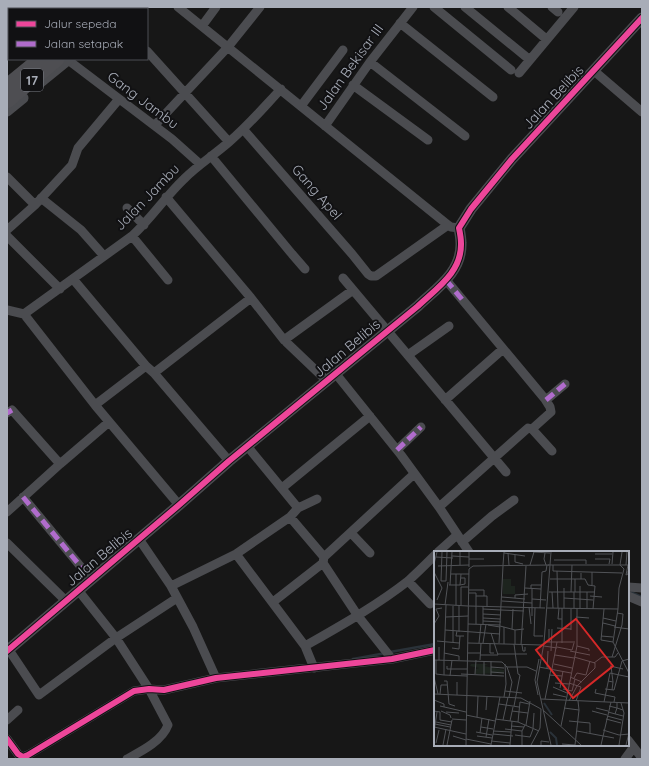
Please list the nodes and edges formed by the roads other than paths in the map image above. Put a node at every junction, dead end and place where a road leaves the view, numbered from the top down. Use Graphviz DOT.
graph roads {
  1 [pos="178,7"];
  2 [pos="216,7"];
  3 [pos="260,7"];
  4 [pos="413,7"];
  5 [pos="434,7"];
  6 [pos="466,7"];
  7 [pos="508,7"];
  8 [pos="574,7"];
  9 [pos="642,18"];
  10 [pos="400,23"];
  11 [pos="202,26"];
  12 [pos="545,38"];
  13 [pos="228,47"];
  14 [pos="343,50"];
  15 [pos="148,52"];
  16 [pos="33,60"];
  17 [pos="64,60"];
  18 [pos="64,60"];
  19 [pos="66,60"];
  20 [pos="530,60"];
  21 [pos="370,62"];
  22 [pos="594,70"];
  23 [pos="7,77"];
  24 [pos="353,85"];
  25 [pos="7,86"];
  26 [pos="281,89"];
  27 [pos="185,94"];
  28 [pos="493,97"];
  29 [pos="119,99"];
  30 [pos="7,100"];
  31 [pos="301,106"];
  32 [pos="7,111"];
  33 [pos="642,112"];
  34 [pos="155,126"];
  35 [pos="325,126"];
  36 [pos="243,130"];
  37 [pos="465,136"];
  38 [pos="428,140"];
  39 [pos="229,142"];
  40 [pos="211,156"];
  41 [pos="200,164"];
  42 [pos="7,177"];
  43 [pos="166,197"];
  44 [pos="38,202"];
  45 [pos="127,208"];
  46 [pos="144,225"];
  47 [pos="453,226"];
  48 [pos="7,230"];
  49 [pos="7,236"];
  50 [pos="132,236"];
  51 [pos="104,256"];
  52 [pos="306,268"];
  53 [pos="343,278"];
  54 [pos="73,279"];
  55 [pos="168,280"];
  56 [pos="446,280"];
  57 [pos="60,289"];
  58 [pos="353,290"];
  59 [pos="251,298"];
  60 [pos="7,310"];
  61 [pos="24,314"];
  62 [pos="449,326"];
  63 [pos="387,330"];
  64 [pos="284,340"];
  65 [pos="503,349"];
  66 [pos="408,355"];
  67 [pos="146,366"];
  68 [pos="154,373"];
  69 [pos="336,374"];
  70 [pos="327,381"];
  71 [pos="565,384"];
  72 [pos="445,400"];
  73 [pos="546,400"];
  74 [pos="95,405"];
  75 [pos="7,413"];
  76 [pos="370,416"];
  77 [pos="109,422"];
  78 [pos="421,427"];
  79 [pos="532,429"];
  80 [pos="247,446"];
  81 [pos="397,450"];
  82 [pos="552,451"];
  83 [pos="494,459"];
  84 [pos="229,461"];
  85 [pos="60,464"];
  86 [pos="506,472"];
  87 [pos="414,474"];
  88 [pos="282,488"];
  89 [pos="23,497"];
  90 [pos="318,499"];
  91 [pos="514,500"];
  92 [pos="179,505"];
  93 [pos="439,507"];
  94 [pos="298,508"];
  95 [pos="7,512"];
  96 [pos="290,517"];
  97 [pos="351,533"];
  98 [pos="459,538"];
  99 [pos="139,539"];
  100 [pos="7,542"];
  101 [pos="440,551"];
  102 [pos="468,551"];
  103 [pos="370,553"];
  104 [pos="236,554"];
  105 [pos="434,556"];
  106 [pos="324,560"];
  107 [pos="91,579"];
  108 [pos="408,581"];
  109 [pos="171,586"];
  110 [pos="629,587"];
  111 [pos="642,588"];
  112 [pos="78,590"];
  113 [pos="629,596"];
  114 [pos="177,598"];
  115 [pos="66,601"];
  116 [pos="273,602"];
  117 [pos="642,602"];
  118 [pos="430,604"];
  119 [pos="358,616"];
  120 [pos="116,638"];
  121 [pos="306,646"];
  122 [pos="8,649"];
  123 [pos="434,650"];
  124 [pos="392,658"];
  125 [pos="314,668"];
  126 [pos="216,678"];
  127 [pos="149,689"];
  128 [pos="18,710"];
  129 [pos="7,720"];
  130 [pos="7,739"];
  131 [pos="631,744"];
  132 [pos="642,758"];
  133 [pos="127,759"];
  134 [pos="624,759"];
  1 -- 11 [label="street"];
  2 -- 11 [label="street"];
  3 -- 13 [label="street"];
  4 -- 10 [label="street, Jalan Bekisar III"];
  5 -- 20 [label="street"];
  6 -- 20 [label="street"];
  7 -- 12 [label="street"];
  8 -- 20 [label="street"];
  9 -- 22 [label="street, Jalan Belibis"];
  10 -- 21 [label="street, Jalan Bekisar III"];
  10 -- 28 [label="street"];
  11 -- 13 [label="street"];
  13 -- 26 [label="street"];
  13 -- 27 [label="street"];
  14 -- 31 [label="street"];
  15 -- 27 [label="street"];
  16 -- 23 [label="street"];
  16 -- 25 [label="highway, 17"];
  17 -- 30 [label="highway, 17"];
  18 -- 32 [label="street"];
  19 -- 29 [label="street, Gang Jambu"];
  21 -- 24 [label="street, Jalan Bekisar III"];
  21 -- 37 [label="street"];
  22 -- 33 [label="street"];
  22 -- 47 [label="street, Jalan Belibis"];
  24 -- 35 [label="street, Jalan Bekisar III"];
  24 -- 38 [label="street"];
  26 -- 31 [label="street"];
  26 -- 36 [label="street, Jalan Jambu"];
  27 -- 34 [label="street"];
  27 -- 39 [label="street"];
  29 -- 34 [label="street, Gang Jambu"];
  29 -- 44 [label="street"];
  31 -- 35 [label="street"];
  34 -- 41 [label="street, Gang Jambu"];
  35 -- 47 [label="street"];
  36 -- 39 [label="street, Jalan Jambu"];
  36 -- 47 [label="street, Gang Apel"];
  39 -- 40 [label="street, Jalan Jambu"];
  40 -- 41 [label="street, Jalan Jambu"];
  40 -- 52 [label="street"];
  41 -- 43 [label="street, Jalan Jambu"];
  42 -- 44 [label="street"];
  43 -- 46 [label="street, Jalan Jambu"];
  43 -- 59 [label="street"];
  44 -- 48 [label="street"];
  44 -- 51 [label="street"];
  45 -- 46 [label="street"];
  46 -- 50 [label="street, Jalan Jambu"];
  47 -- 56 [label="street, Jalan Belibis"];
  49 -- 57 [label="street"];
  50 -- 51 [label="street, Jalan Jambu"];
  50 -- 55 [label="street"];
  51 -- 54 [label="street, Jalan Jambu"];
  53 -- 58 [label="street"];
  54 -- 57 [label="street, Jalan Jambu"];
  54 -- 67 [label="street"];
  56 -- 63 [label="street, Jalan Belibis"];
  56 -- 65 [label="street"];
  57 -- 61 [label="street, Jalan Jambu"];
  58 -- 63 [label="street"];
  58 -- 64 [label="street"];
  59 -- 64 [label="street"];
  59 -- 68 [label="street"];
  60 -- 61 [label="street"];
  61 -- 74 [label="street"];
  62 -- 66 [label="street"];
  63 -- 66 [label="street"];
  63 -- 69 [label="street, Jalan Belibis"];
  64 -- 70 [label="street"];
  65 -- 72 [label="street"];
  65 -- 73 [label="street"];
  66 -- 72 [label="street"];
  67 -- 68 [label="street"];
  67 -- 74 [label="street"];
  68 -- 84 [label="street"];
  69 -- 70 [label="street, Jalan Belibis"];
  69 -- 76 [label="street"];
  70 -- 80 [label="street, Jalan Belibis"];
  71 -- 73 [label="street"];
  72 -- 83 [label="street"];
  73 -- 79 [label="street"];
  74 -- 77 [label="street"];
  75 -- 85 [label="street"];
  76 -- 81 [label="street"];
  76 -- 88 [label="street"];
  77 -- 85 [label="street"];
  77 -- 92 [label="street"];
  78 -- 81 [label="street"];
  79 -- 82 [label="street"];
  79 -- 83 [label="street"];
  80 -- 84 [label="street, Jalan Belibis"];
  80 -- 88 [label="street"];
  81 -- 87 [label="street"];
  83 -- 86 [label="street"];
  83 -- 93 [label="street"];
  84 -- 92 [label="street, Jalan Belibis"];
  85 -- 89 [label="street"];
  87 -- 93 [label="street"];
  87 -- 97 [label="street"];
  88 -- 94 [label="street"];
  89 -- 95 [label="street"];
  89 -- 107 [label="street"];
  90 -- 94 [label="street"];
  91 -- 98 [label="street"];
  92 -- 99 [label="street, Jalan Belibis"];
  93 -- 98 [label="street"];
  94 -- 96 [label="street"];
  96 -- 104 [label="street"];
  96 -- 106 [label="street"];
  97 -- 103 [label="street"];
  97 -- 106 [label="street"];
  98 -- 101 [label="street"];
  98 -- 102 [label="street"];
  99 -- 107 [label="street, Jalan Belibis"];
  99 -- 109 [label="street"];
  100 -- 115 [label="street"];
  104 -- 109 [label="street"];
  104 -- 116 [label="street"];
  105 -- 108 [label="street"];
  106 -- 116 [label="street"];
  106 -- 119 [label="street"];
  107 -- 112 [label="street, Jalan Belibis"];
  108 -- 118 [label="street"];
  108 -- 119 [label="street"];
  109 -- 114 [label="street"];
  110 -- 111 [label="street"];
  112 -- 115 [label="street, Jalan Belibis"];
  112 -- 120 [label="street"];
  113 -- 117 [label="street"];
  114 -- 120 [label="street"];
  114 -- 126 [label="street"];
  115 -- 122 [label="street, Jalan Belibis"];
  116 -- 121 [label="street"];
  119 -- 121 [label="street"];
  119 -- 124 [label="street"];
  120 -- 122 [label="street"];
  120 -- 127 [label="street"];
  121 -- 125 [label="street"];
  123 -- 124 [label="street"];
  124 -- 125 [label="street"];
  125 -- 126 [label="street"];
  126 -- 127 [label="street"];
  127 -- 130 [label="street"];
  127 -- 133 [label="street"];
  128 -- 129 [label="street"];
  131 -- 132 [label="street"];
  131 -- 134 [label="street"];
}
